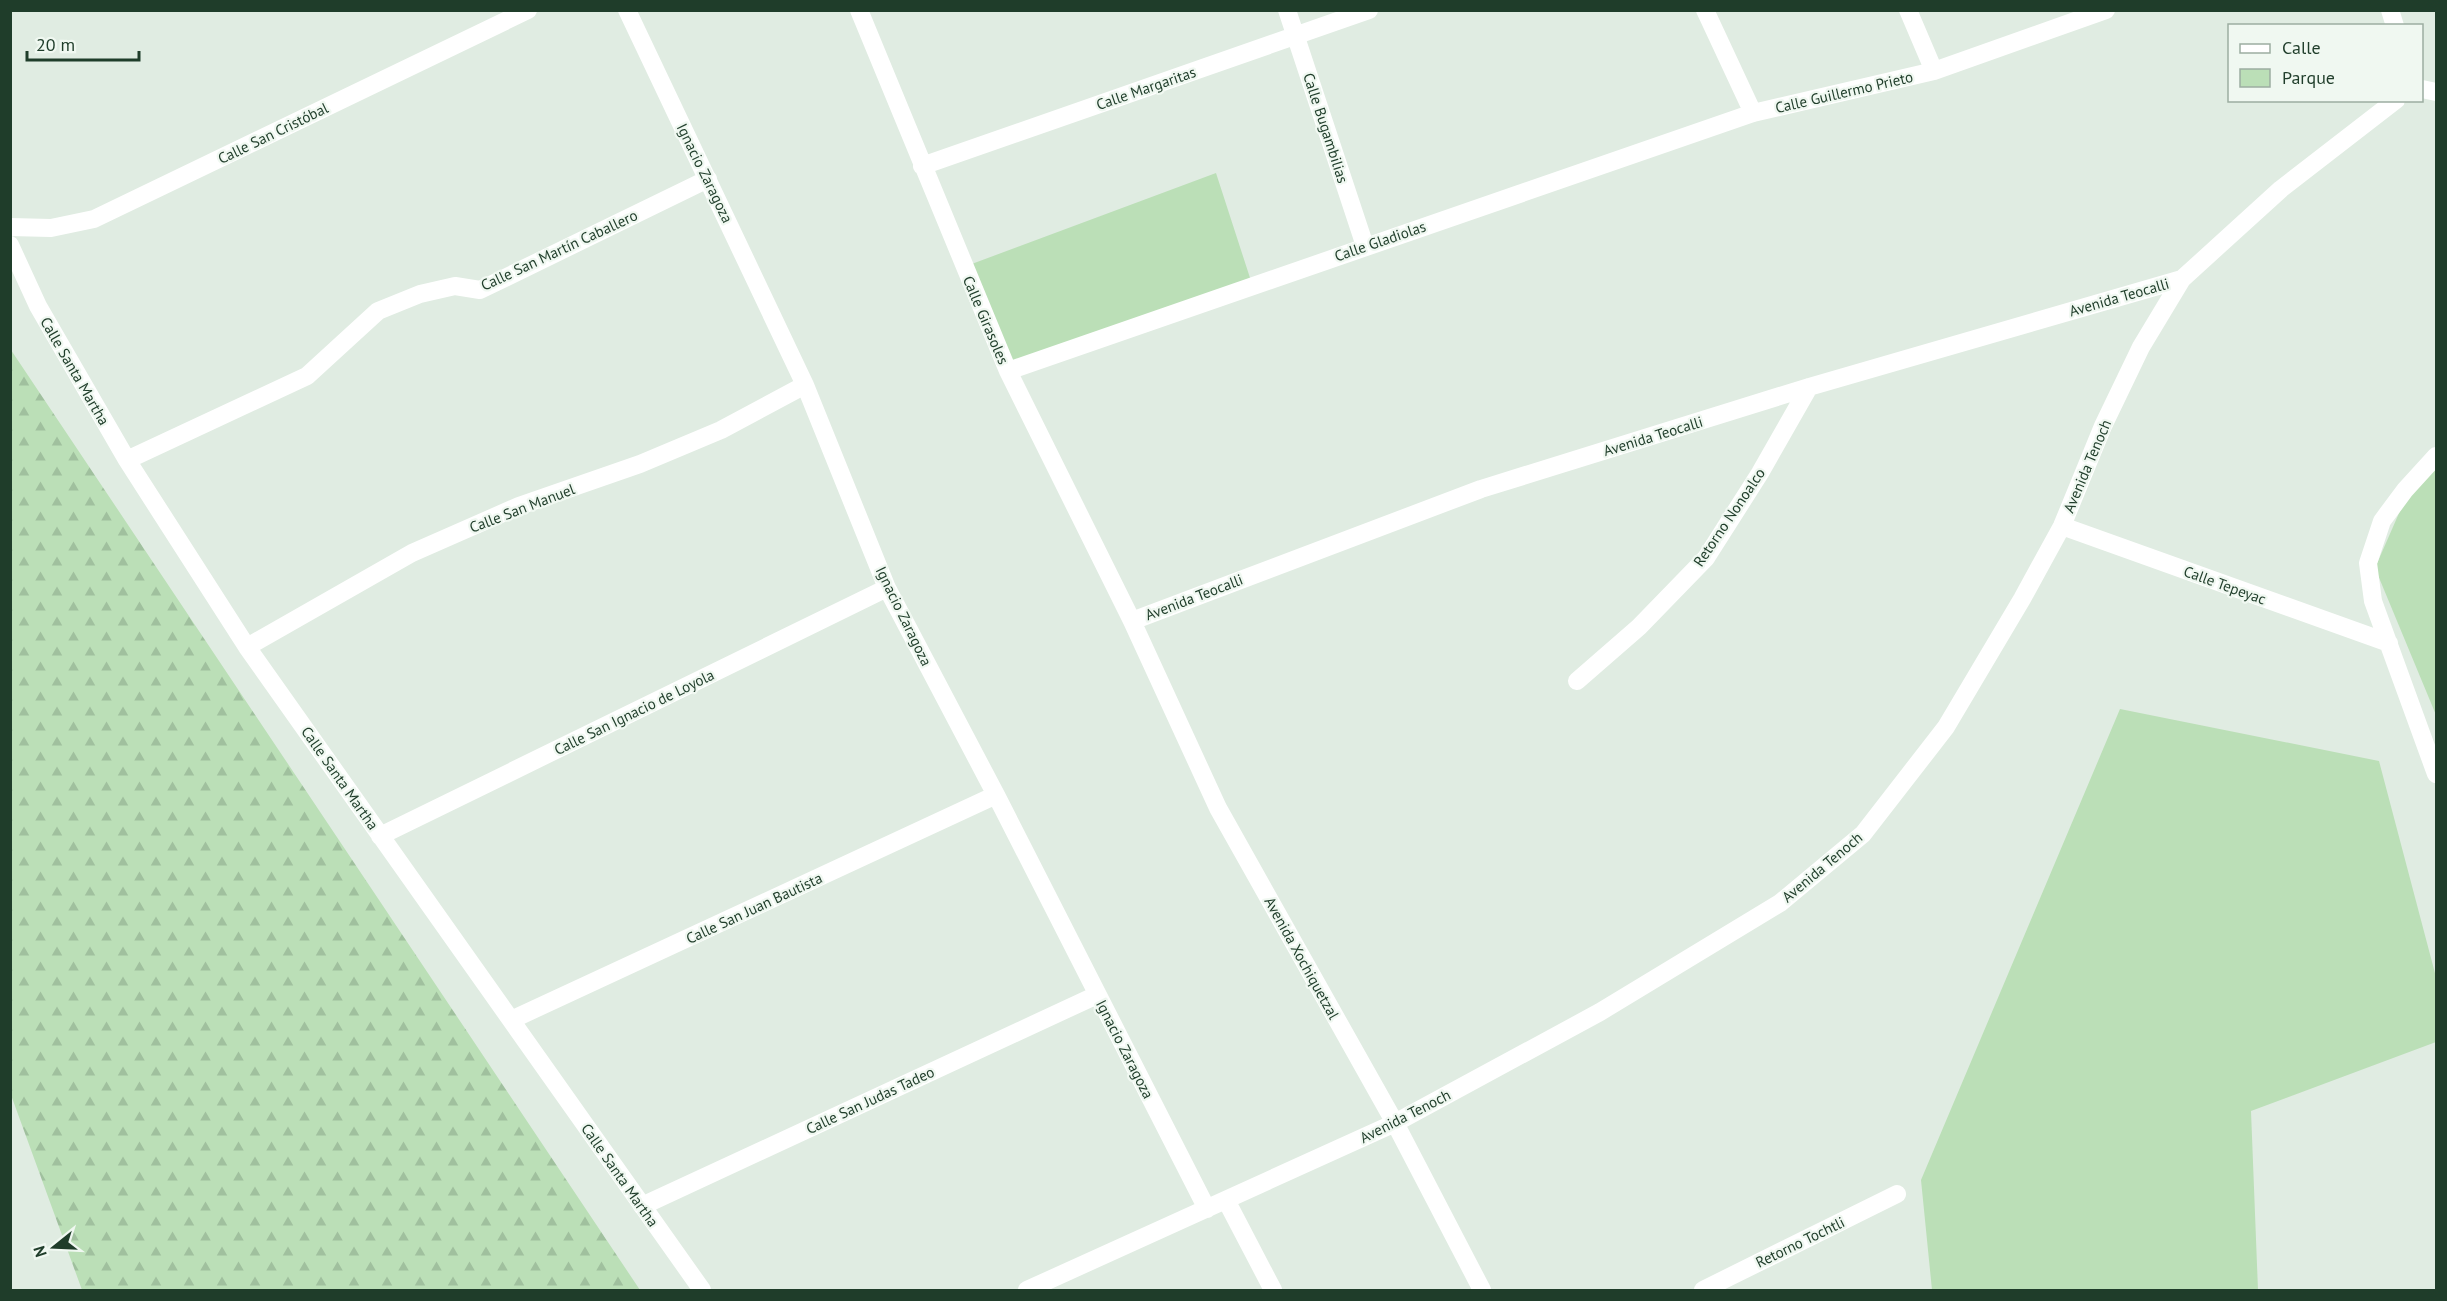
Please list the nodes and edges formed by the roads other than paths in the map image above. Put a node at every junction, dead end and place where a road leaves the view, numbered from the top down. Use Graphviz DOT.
graph roads {
  1 [pos="528,10"];
  2 [pos="627,10"];
  3 [pos="859,10"];
  4 [pos="1287,10"];
  5 [pos="1368,10"];
  6 [pos="1705,10"];
  7 [pos="1908,10"];
  8 [pos="2106,10"];
  9 [pos="1295,37"];
  10 [pos="1934,71"];
  11 [pos="2393,102"];
  12 [pos="1754,114"];
  13 [pos="922,166"];
  14 [pos="708,179"];
  15 [pos="10,227"];
  16 [pos="10,245"];
  17 [pos="1365,246"];
  18 [pos="2182,279"];
  19 [pos="1008,371"];
  20 [pos="805,385"];
  21 [pos="1809,387"];
  22 [pos="2436,456"];
  23 [pos="127,460"];
  24 [pos="2062,526"];
  25 [pos="887,588"];
  26 [pos="1132,621"];
  27 [pos="2389,644"];
  28 [pos="247,647"];
  29 [pos="1577,681"];
  30 [pos="2436,774"];
  31 [pos="996,795"];
  32 [pos="380,836"];
  33 [pos="1097,995"];
  34 [pos="512,1020"];
  35 [pos="1395,1123"];
  36 [pos="1897,1194"];
  37 [pos="1226,1200"];
  38 [pos="642,1206"];
  39 [pos="1207,1209"];
  40 [pos="702,1290"];
  41 [pos="1027,1290"];
  42 [pos="1273,1290"];
  43 [pos="1482,1290"];
  44 [pos="1703,1290"];
  1 -- 15 [label="street, Calle San Cristóbal"];
  2 -- 14 [label="street, Ignacio Zaragoza"];
  3 -- 13 [label="street, Calle Girasoles"];
  4 -- 9 [label="street, Calle Bugambilias"];
  5 -- 9 [label="street, Calle Margaritas"];
  6 -- 12 [label="street"];
  7 -- 10 [label="street"];
  8 -- 10 [label="street, Calle Guillermo Prieto"];
  9 -- 13 [label="street, Calle Margaritas"];
  9 -- 17 [label="street, Calle Bugambilias"];
  10 -- 12 [label="street, Calle Guillermo Prieto"];
  11 -- 18 [label="street, Avenida Tenoch"];
  12 -- 17 [label="street, Calle Gladiolas"];
  13 -- 19 [label="street, Calle Girasoles"];
  14 -- 20 [label="street, Ignacio Zaragoza"];
  14 -- 23 [label="street, Calle San Martín Caballero"];
  16 -- 23 [label="street, Calle Santa Martha"];
  17 -- 19 [label="street, Calle Gladiolas"];
  18 -- 21 [label="street, Avenida Teocalli"];
  18 -- 24 [label="street, Avenida Tenoch"];
  19 -- 26 [label="street, Calle Girasoles"];
  20 -- 25 [label="street, Ignacio Zaragoza"];
  20 -- 28 [label="street, Calle San Manuel"];
  21 -- 26 [label="street, Avenida Teocalli"];
  21 -- 29 [label="street, Retorno Nonoalco"];
  22 -- 27 [label="street"];
  23 -- 28 [label="street, Calle Santa Martha"];
  24 -- 27 [label="street, Calle Tepeyac"];
  24 -- 35 [label="street, Avenida Tenoch"];
  25 -- 31 [label="street, Ignacio Zaragoza"];
  25 -- 32 [label="street, Calle San Ignacio de Loyola"];
  26 -- 35 [label="street, Avenida Xochiquetzal"];
  27 -- 30 [label="street"];
  28 -- 32 [label="street, Calle Santa Martha"];
  31 -- 33 [label="street, Ignacio Zaragoza"];
  31 -- 34 [label="street, Calle San Juan Bautista"];
  32 -- 34 [label="street, Calle Santa Martha"];
  33 -- 38 [label="street, Calle San Judas Tadeo"];
  33 -- 39 [label="street, Ignacio Zaragoza"];
  34 -- 38 [label="street, Calle Santa Martha"];
  35 -- 37 [label="street, Avenida Tenoch"];
  35 -- 43 [label="street, Avenida Xochiquetzal"];
  36 -- 44 [label="street, Retorno Tochtli"];
  37 -- 39 [label="street, Avenida Tenoch"];
  37 -- 42 [label="street"];
  38 -- 40 [label="street, Calle Santa Martha"];
  39 -- 41 [label="street, Avenida Tenoch"];
}
